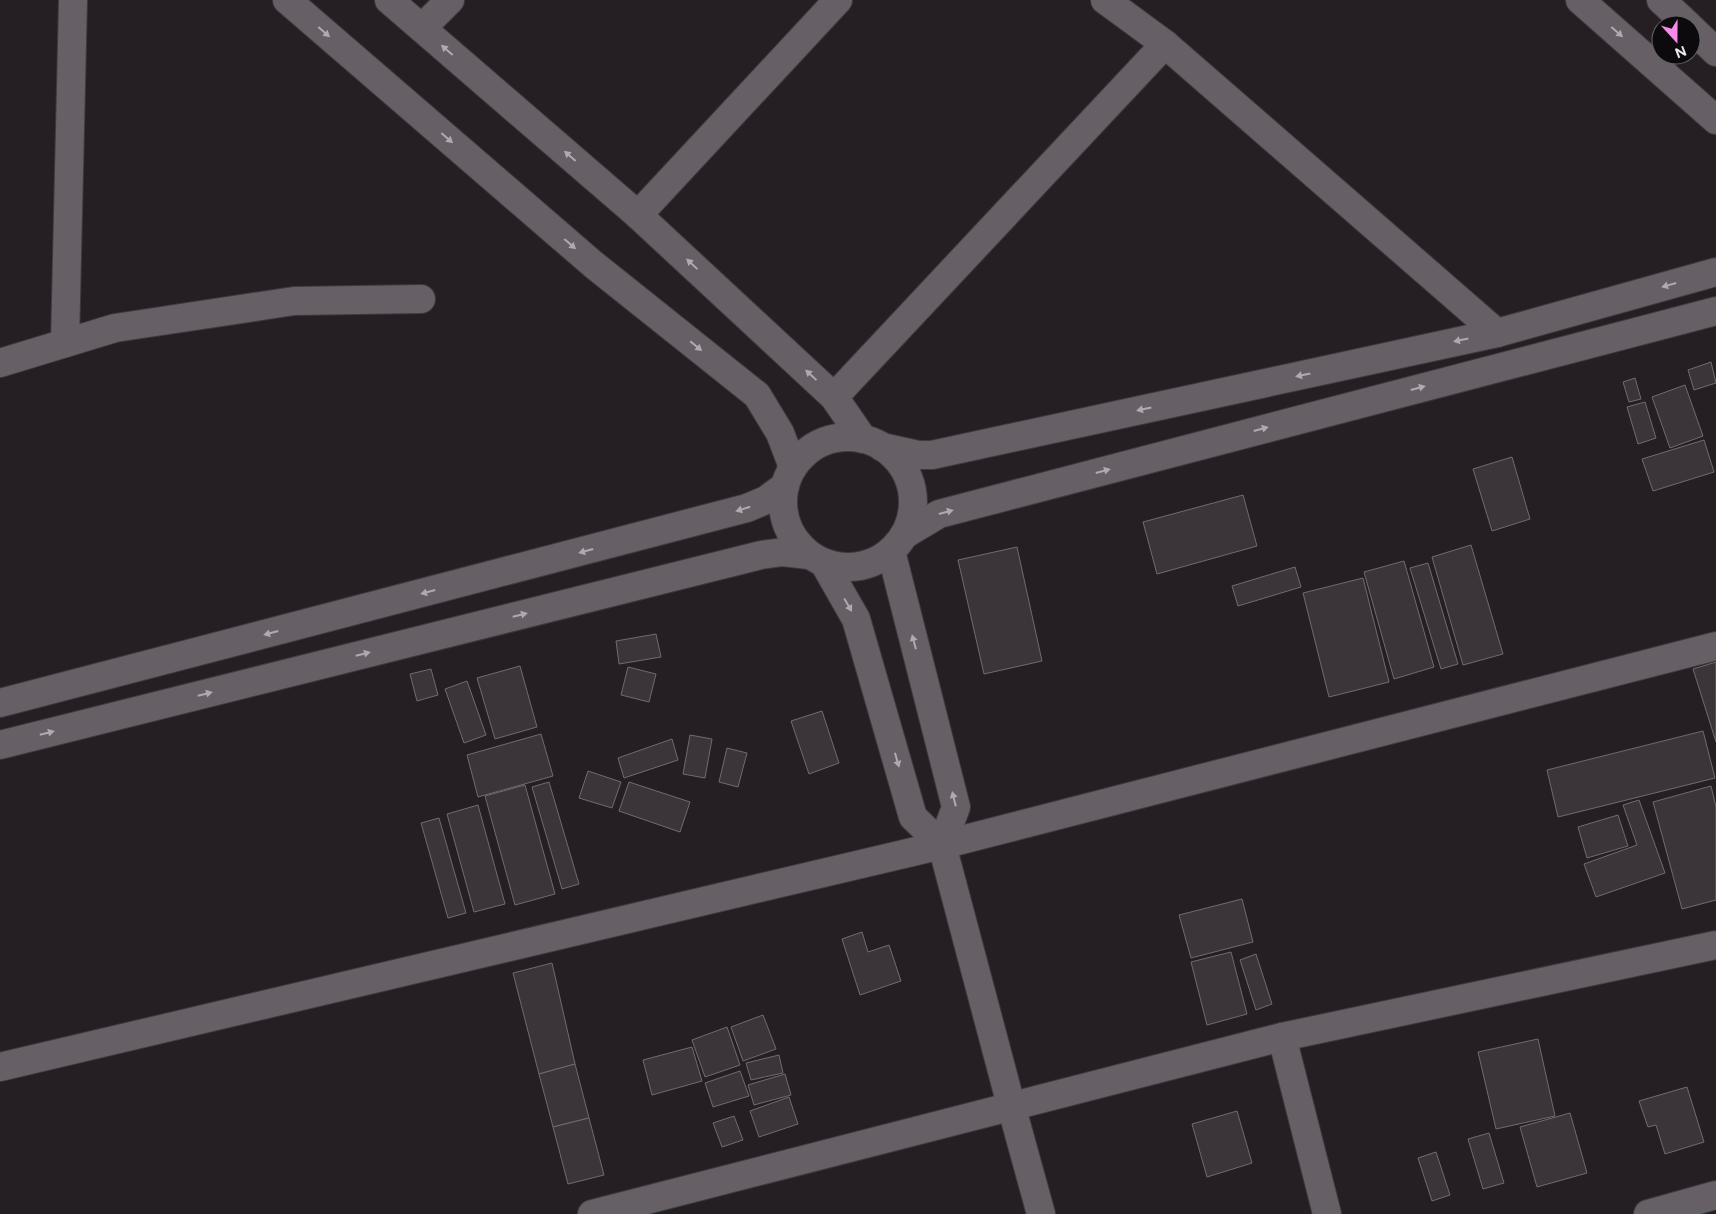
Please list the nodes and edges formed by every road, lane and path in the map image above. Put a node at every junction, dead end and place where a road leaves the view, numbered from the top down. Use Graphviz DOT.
graph roads {
  1 [pos="73,0"];
  2 [pos="287,0"];
  3 [pos="389,0"];
  4 [pos="450,0"];
  5 [pos="838,0"];
  6 [pos="1105,0"];
  7 [pos="1580,0"];
  8 [pos="1661,0"];
  9 [pos="1677,15"];
  10 [pos="422,28"];
  11 [pos="1701,38"];
  12 [pos="1165,44"];
  13 [pos="1716,52"];
  14 [pos="1716,120"];
  15 [pos="638,215"];
  16 [pos="1716,272"];
  17 [pos="421,299"];
  18 [pos="1716,311"];
  19 [pos="1498,332"];
  20 [pos="65,343"];
  21 [pos="0,363"];
  22 [pos="834,396"];
  23 [pos="873,443"];
  24 [pos="789,477"];
  25 [pos="897,543"];
  26 [pos="816,559"];
  27 [pos="1716,646"];
  28 [pos="0,704"];
  29 [pos="0,745"];
  30 [pos="942,845"];
  31 [pos="1716,945"];
  32 [pos="1282,1037"];
  33 [pos="0,1067"];
  34 [pos="1011,1105"];
  35 [pos="1716,1196"];
  36 [pos="592,1214"];
  37 [pos="1041,1214"];
  38 [pos="1327,1214"];
  39 [pos="1648,1214"];
  1 -- 20 [label="street"];
  2 -- 24 [label="street, one-way"];
  3 -- 10 [label="street"];
  4 -- 10 [label="street"];
  5 -- 15 [label="street"];
  6 -- 12 [label="street"];
  7 -- 14 [label="street, one-way"];
  8 -- 9 [label="street"];
  15 -- 10 [label="street, one-way"];
  11 -- 13 [label="street"];
  12 -- 19 [label="street"];
  12 -- 22 [label="street"];
  22 -- 15 [label="street, one-way"];
  16 -- 19 [label="street, one-way"];
  17 -- 20 [label="street"];
  25 -- 18 [label="street, one-way"];
  19 -- 23 [label="street, one-way"];
  20 -- 21 [label="street"];
  22 -- 23 [label="street"];
  23 -- 24 [label="street"];
  23 -- 25 [label="street"];
  24 -- 26 [label="street"];
  24 -- 28 [label="street, one-way"];
  25 -- 26 [label="street"];
  30 -- 25 [label="street, one-way"];
  29 -- 26 [label="street, one-way"];
  26 -- 30 [label="street, one-way"];
  27 -- 30 [label="street"];
  30 -- 33 [label="street"];
  30 -- 34 [label="street"];
  31 -- 32 [label="street"];
  32 -- 34 [label="street"];
  32 -- 38 [label="street"];
  34 -- 36 [label="street"];
  34 -- 37 [label="street"];
  35 -- 39 [label="street"];
}
